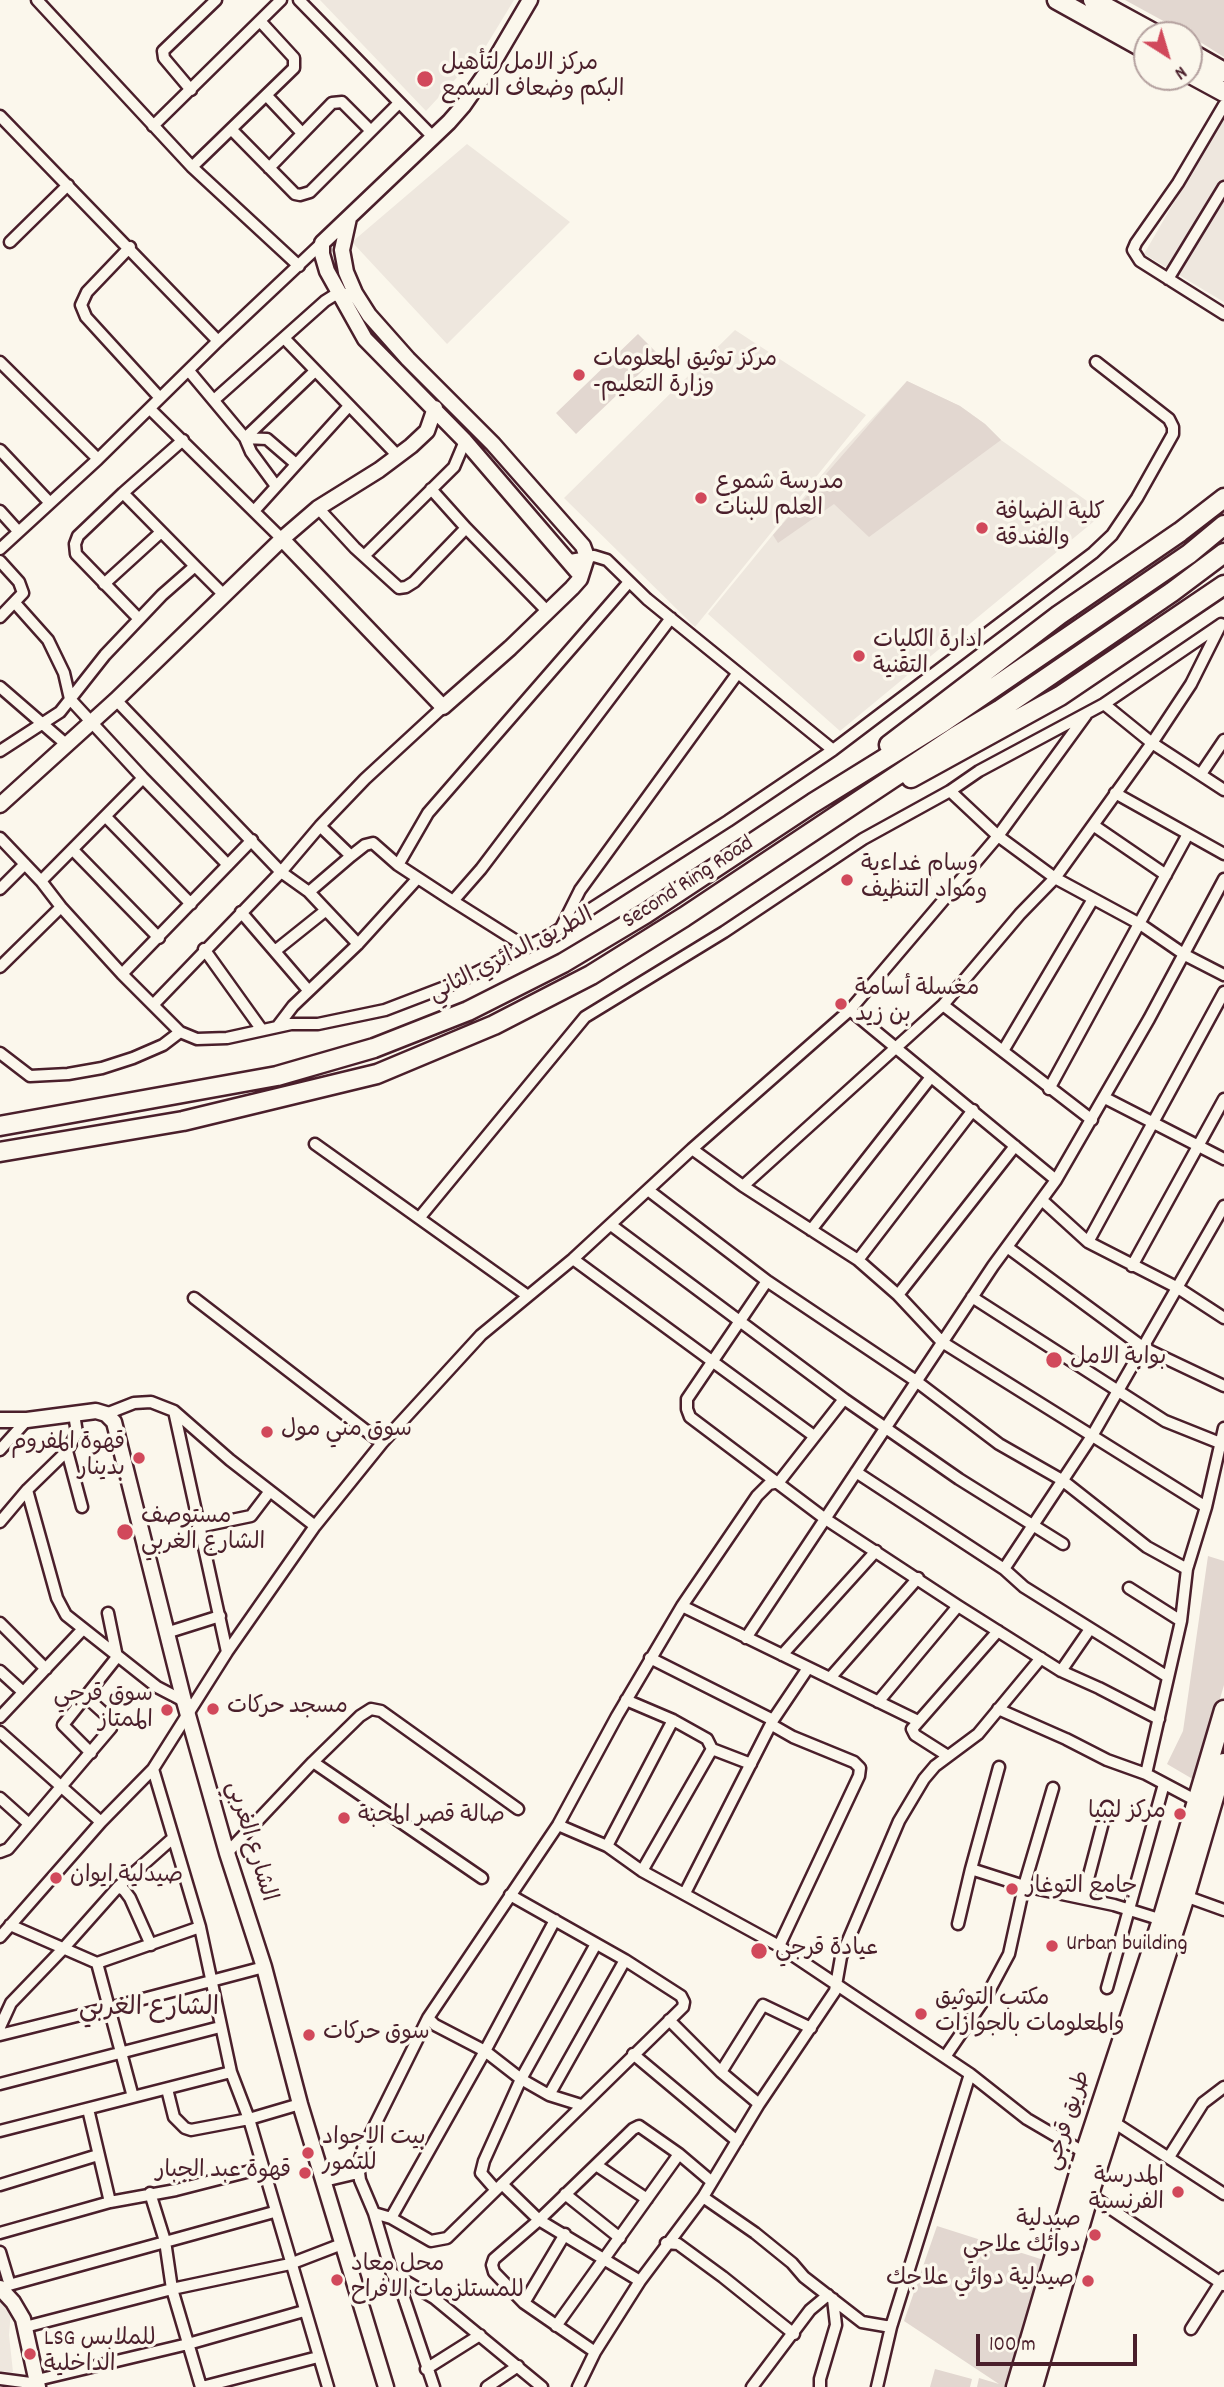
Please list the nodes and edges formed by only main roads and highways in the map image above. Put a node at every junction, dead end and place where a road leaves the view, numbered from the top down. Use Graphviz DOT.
graph roads {
  1 [pos="1057,0"];
  2 [pos="1093,0"];
  3 [pos="1133,22"];
  4 [pos="1133,42"];
  5 [pos="1203,60"];
  6 [pos="1224,72"];
  7 [pos="1203,81"];
  8 [pos="1224,92"];
  9 [pos="1224,498"];
  10 [pos="1224,525"];
  11 [pos="1224,553"];
  12 [pos="1224,585"];
  13 [pos="813,803"];
  14 [pos="828,822"];
  15 [pos="0,1126"];
  16 [pos="0,1152"];
  17 [pos="1224,1710"];
  18 [pos="1224,1763"];
  19 [pos="1016,2387"];
  20 [pos="1033,2387"];
  1 -- 4 [label="highway"];
  2 -- 3 [label="highway"];
  5 -- 6 [label="highway"];
  7 -- 8 [label="highway"];
  9 -- 13 [label="highway"];
  10 -- 13 [label="highway, الطريق الدائري الثاني"];
  11 -- 14 [label="highway, Second Ring Road"];
  12 -- 14 [label="highway"];
  13 -- 15 [label="highway, الطريق الدائري الثاني"];
  14 -- 16 [label="highway, Second Ring Road"];
  17 -- 19 [label="highway, طريق قرجي"];
  18 -- 20 [label="highway, طريق قرجي"];
}
